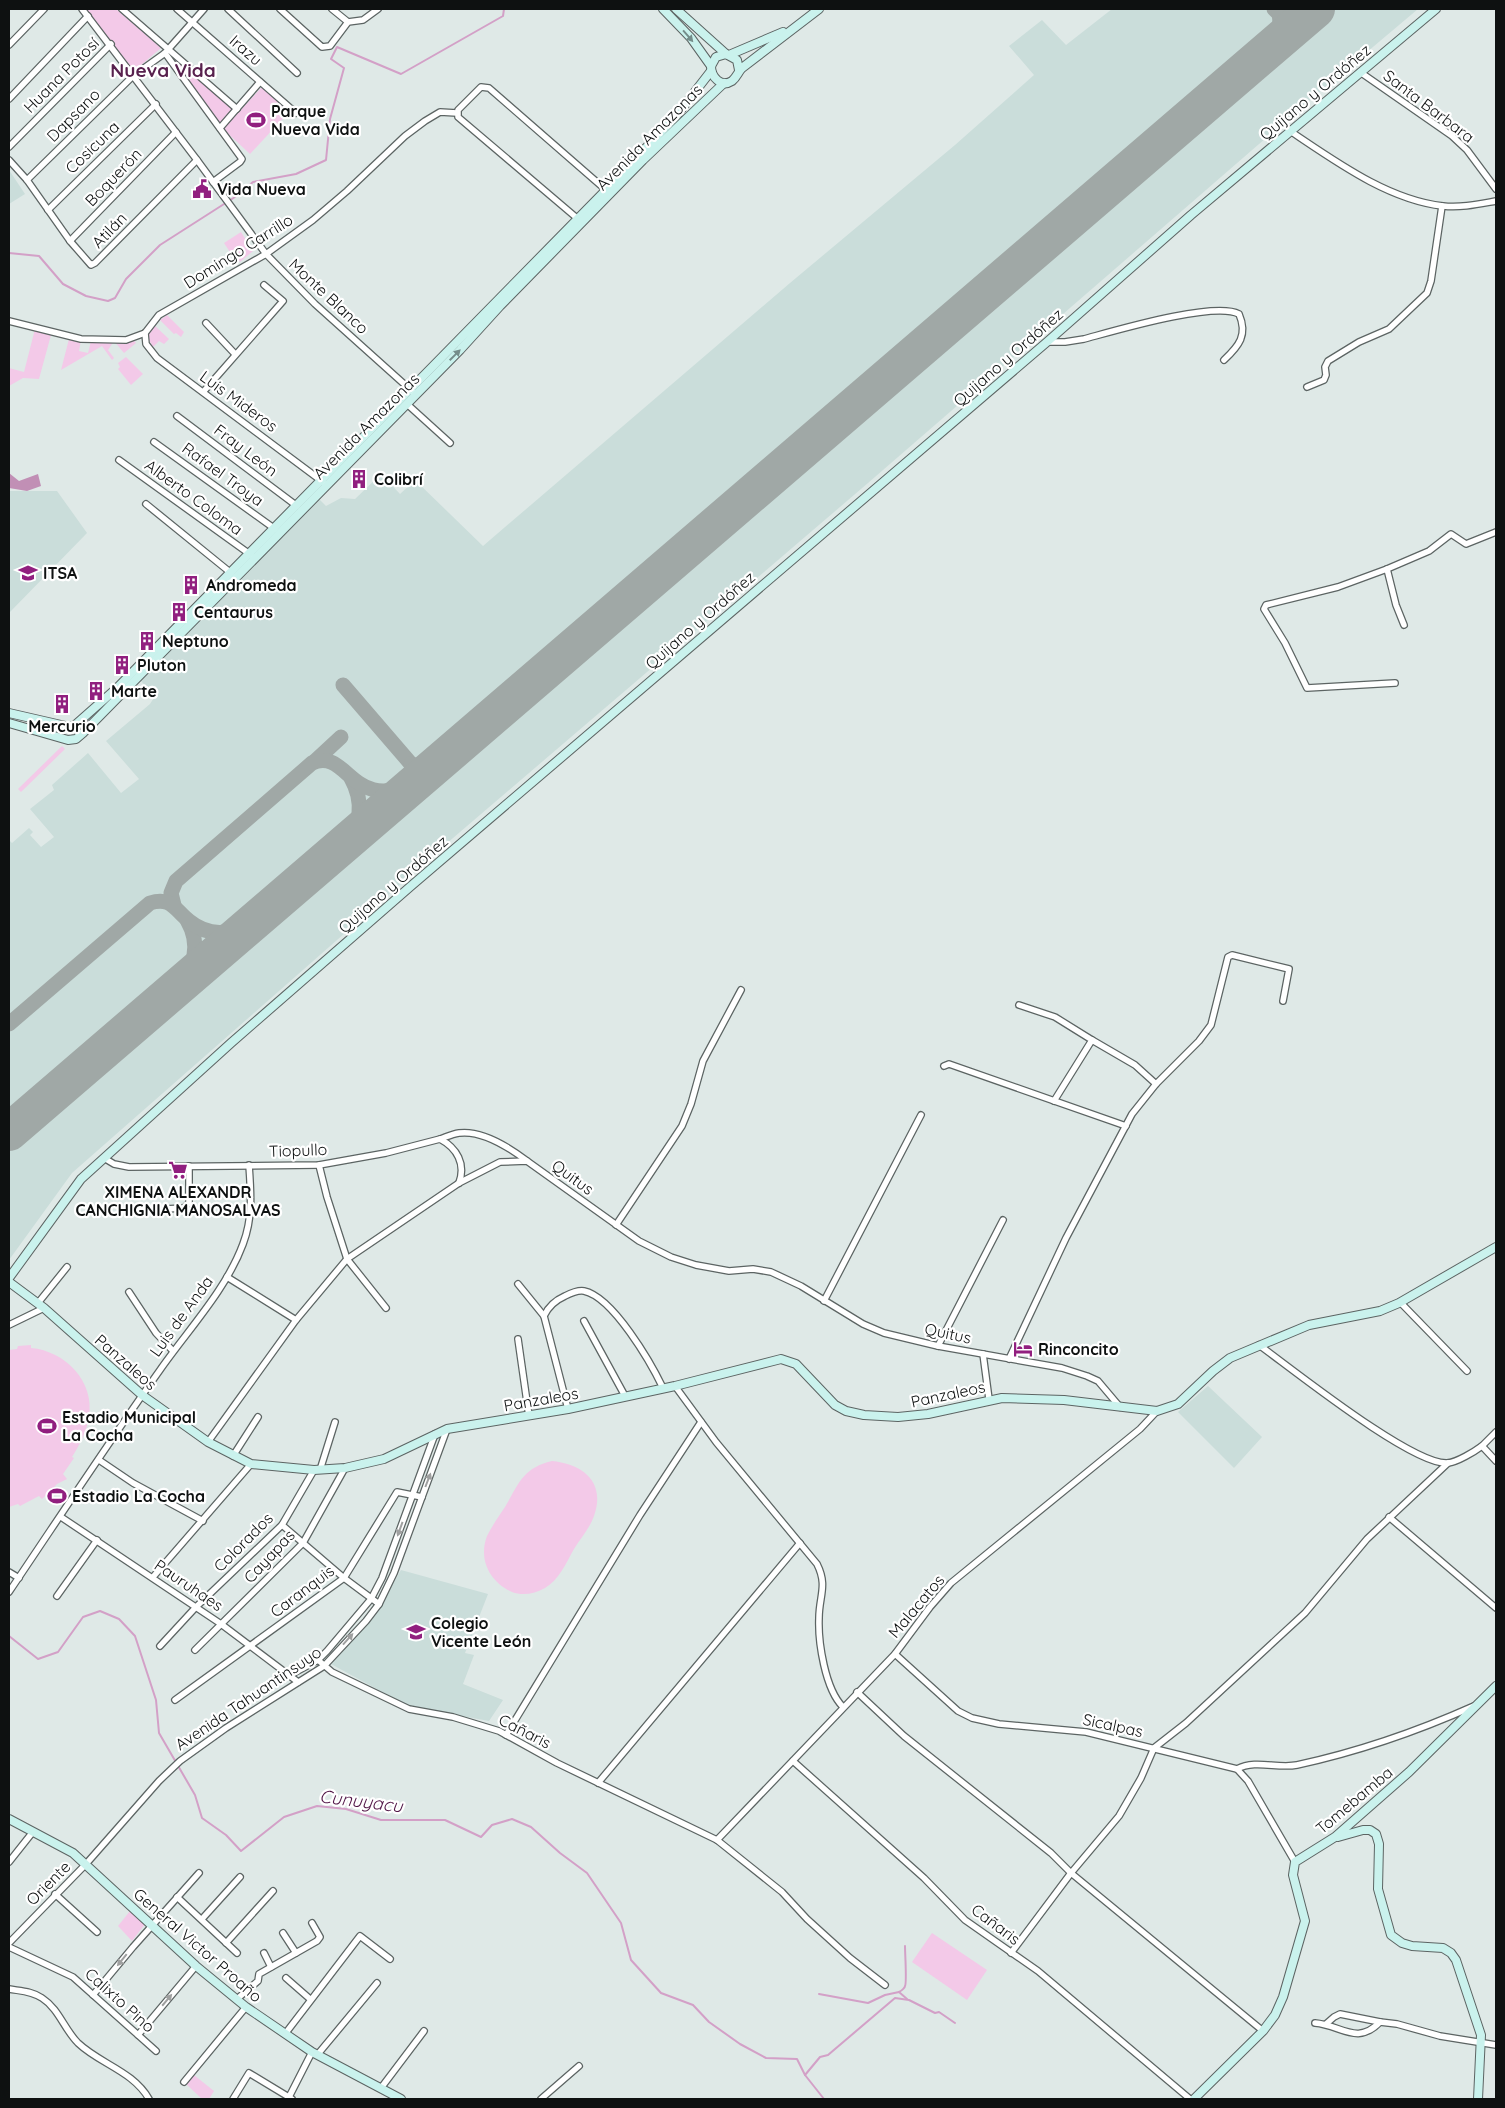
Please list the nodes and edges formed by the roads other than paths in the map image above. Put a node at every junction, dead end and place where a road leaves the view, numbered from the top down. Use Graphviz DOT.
graph roads {
  1 [pos="44,9"];
  2 [pos="82,9"];
  3 [pos="122,9"];
  4 [pos="177,9"];
  5 [pos="204,9"];
  6 [pos="228,9"];
  7 [pos="280,9"];
  8 [pos="332,9"];
  9 [pos="378,9"];
  10 [pos="663,9"];
  11 [pos="676,9"];
  12 [pos="819,9"];
  13 [pos="1436,9"];
  14 [pos="88,16"];
  15 [pos="192,22"];
  16 [pos="348,22"];
  17 [pos="794,28"];
  18 [pos="111,44"];
  19 [pos="9,45"];
  20 [pos="166,50"];
  21 [pos="727,55"];
  22 [pos="711,68"];
  23 [pos="739,70"];
  24 [pos="1360,72"];
  25 [pos="297,73"];
  26 [pos="133,76"];
  27 [pos="260,82"];
  28 [pos="724,83"];
  29 [pos="9,100"];
  30 [pos="156,104"];
  31 [pos="237,109"];
  32 [pos="296,113"];
  33 [pos="457,113"];
  34 [pos="220,128"];
  35 [pos="1290,131"];
  36 [pos="176,132"];
  37 [pos="9,147"];
  38 [pos="9,160"];
  39 [pos="197,160"];
  40 [pos="27,180"];
  41 [pos="213,182"];
  42 [pos="1496,189"];
  43 [pos="606,190"];
  44 [pos="1496,201"];
  45 [pos="1442,206"];
  46 [pos="48,210"];
  47 [pos="578,219"];
  48 [pos="70,240"];
  49 [pos="266,254"];
  50 [pos="264,285"];
  51 [pos="9,321"];
  52 [pos="206,323"];
  53 [pos="145,333"];
  54 [pos="1047,342"];
  55 [pos="236,354"];
  56 [pos="1224,360"];
  57 [pos="1307,387"];
  58 [pos="204,391"];
  59 [pos="414,392"];
  60 [pos="407,404"];
  61 [pos="178,416"];
  62 [pos="154,442"];
  63 [pos="450,443"];
  64 [pos="119,460"];
  65 [pos="325,483"];
  66 [pos="146,504"];
  67 [pos="297,506"];
  68 [pos="275,529"];
  69 [pos="1496,532"];
  70 [pos="252,556"];
  71 [pos="1387,569"];
  72 [pos="231,573"];
  73 [pos="1404,625"];
  74 [pos="171,638"];
  75 [pos="1395,683"];
  76 [pos="9,713"];
  77 [pos="9,723"];
  78 [pos="60,726"];
  79 [pos="59,737"];
  80 [pos="741,990"];
  81 [pos="1283,1001"];
  82 [pos="1019,1005"];
  83 [pos="1092,1040"];
  84 [pos="944,1066"];
  85 [pos="1156,1084"];
  86 [pos="1054,1101"];
  87 [pos="921,1115"];
  88 [pos="1126,1126"];
  89 [pos="440,1139"];
  90 [pos="104,1158"];
  91 [pos="527,1161"];
  92 [pos="249,1165"];
  93 [pos="319,1165"];
  94 [pos="189,1166"];
  95 [pos="459,1183"];
  96 [pos="165,1209"];
  97 [pos="1003,1220"];
  98 [pos="616,1225"];
  99 [pos="1496,1246"];
  100 [pos="347,1259"];
  101 [pos="67,1266"];
  102 [pos="227,1277"];
  103 [pos="9,1278"];
  104 [pos="9,1282"];
  105 [pos="518,1284"];
  106 [pos="129,1292"];
  107 [pos="824,1302"];
  108 [pos="1400,1302"];
  109 [pos="41,1305"];
  110 [pos="386,1308"];
  111 [pos="544,1316"];
  112 [pos="296,1320"];
  113 [pos="584,1321"];
  114 [pos="9,1325"];
  115 [pos="518,1339"];
  116 [pos="1259,1345"];
  117 [pos="938,1346"];
  118 [pos="173,1351"];
  119 [pos="984,1354"];
  120 [pos="1009,1359"];
  121 [pos="1467,1371"];
  122 [pos="675,1386"];
  123 [pos="663,1388"];
  124 [pos="142,1395"];
  125 [pos="625,1396"];
  126 [pos="989,1399"];
  127 [pos="1120,1407"];
  128 [pos="568,1409"];
  129 [pos="1157,1411"];
  130 [pos="529,1416"];
  131 [pos="258,1417"];
  132 [pos="335,1422"];
  133 [pos="701,1422"];
  134 [pos="447,1429"];
  135 [pos="1496,1432"];
  136 [pos="435,1434"];
  137 [pos="208,1442"];
  138 [pos="1482,1446"];
  139 [pos="232,1456"];
  140 [pos="99,1460"];
  141 [pos="1496,1461"];
  142 [pos="1448,1463"];
  143 [pos="251,1464"];
  144 [pos="346,1468"];
  145 [pos="317,1470"];
  146 [pos="413,1495"];
  147 [pos="422,1497"];
  148 [pos="61,1517"];
  149 [pos="1390,1517"];
  150 [pos="203,1520"];
  151 [pos="282,1525"];
  152 [pos="97,1540"];
  153 [pos="302,1543"];
  154 [pos="800,1543"];
  155 [pos="9,1572"];
  156 [pos="19,1578"];
  157 [pos="153,1578"];
  158 [pos="344,1578"];
  159 [pos="9,1592"];
  160 [pos="57,1596"];
  161 [pos="371,1599"];
  162 [pos="379,1604"];
  163 [pos="196,1607"];
  164 [pos="1496,1608"];
  165 [pos="221,1624"];
  166 [pos="160,1646"];
  167 [pos="250,1646"];
  168 [pos="195,1650"];
  169 [pos="895,1654"];
  170 [pos="318,1660"];
  171 [pos="324,1666"];
  172 [pos="290,1675"];
  173 [pos="298,1682"];
  174 [pos="1496,1686"];
  175 [pos="857,1692"];
  176 [pos="175,1700"];
  177 [pos="1478,1704"];
  178 [pos="843,1707"];
  179 [pos="506,1735"];
  180 [pos="1154,1748"];
  181 [pos="793,1761"];
  182 [pos="1237,1769"];
  183 [pos="598,1783"];
  184 [pos="9,1819"];
  185 [pos="32,1832"];
  186 [pos="1335,1838"];
  187 [pos="717,1840"];
  188 [pos="9,1862"];
  189 [pos="1295,1862"];
  190 [pos="86,1864"];
  191 [pos="199,1873"];
  192 [pos="1071,1873"];
  193 [pos="240,1877"];
  194 [pos="273,1891"];
  195 [pos="55,1894"];
  196 [pos="177,1897"];
  197 [pos="202,1919"];
  198 [pos="312,1923"];
  199 [pos="152,1926"];
  200 [pos="97,1932"];
  201 [pos="283,1933"];
  202 [pos="9,1943"];
  203 [pos="226,1943"];
  204 [pos="9,1947"];
  205 [pos="296,1952"];
  206 [pos="236,1953"];
  207 [pos="264,1953"];
  208 [pos="1011,1953"];
  209 [pos="390,1960"];
  210 [pos="196,1966"];
  211 [pos="271,1967"];
  212 [pos="286,1978"];
  213 [pos="377,1983"];
  214 [pos="885,1985"];
  215 [pos="9,1989"];
  216 [pos="93,1995"];
  217 [pos="237,1999"];
  218 [pos="310,1999"];
  219 [pos="246,2007"];
  220 [pos="1380,2022"];
  221 [pos="1315,2023"];
  222 [pos="1326,2024"];
  223 [pos="1263,2030"];
  224 [pos="424,2031"];
  225 [pos="138,2034"];
  226 [pos="285,2034"];
  227 [pos="1482,2042"];
  228 [pos="1496,2045"];
  229 [pos="156,2051"];
  230 [pos="315,2053"];
  231 [pos="579,2066"];
  232 [pos="184,2082"];
  233 [pos="381,2088"];
  234 [pos="149,2099"];
  235 [pos="233,2099"];
  236 [pos="290,2099"];
  237 [pos="401,2099"];
  238 [pos="541,2099"];
  239 [pos="1190,2099"];
  240 [pos="1194,2099"];
  241 [pos="1478,2099"];
  1 -- 19 [label="street"];
  2 -- 14 [label="street"];
  3 -- 20 [label="street"];
  4 -- 15 [label="street, Irazu"];
  5 -- 15 [label="street, Dapsano"];
  6 -- 25 [label="street"];
  7 -- 16 [label="street"];
  8 -- 16 [label="street"];
  9 -- 16 [label="street"];
  10 -- 22 [label="street, one-way"];
  11 -- 21 [label="street"];
  12 -- 17 [label="street"];
  13 -- 24 [label="street, Quijano y Ordóñez"];
  14 -- 18 [label="street"];
  14 -- 29 [label="street"];
  15 -- 20 [label="street, Dapsano"];
  15 -- 27 [label="street, Irazu"];
  17 -- 21 [label="street"];
  17 -- 23 [label="street"];
  18 -- 26 [label="street"];
  18 -- 37 [label="street, Huana Potosí"];
  20 -- 26 [label="street, Dapsano"];
  20 -- 31 [label="street"];
  20 -- 34 [label="street"];
  21 -- 22 [label="street"];
  21 -- 23 [label="street"];
  22 -- 28 [label="street"];
  22 -- 43 [label="street, Avenida Amazonas"];
  23 -- 28 [label="street"];
  24 -- 35 [label="street, Quijano y Ordóñez"];
  24 -- 42 [label="street, Santa Barbara"];
  26 -- 30 [label="street"];
  26 -- 40 [label="street, Dapsano"];
  27 -- 31 [label="street"];
  27 -- 32 [label="street, Irazu"];
  59 -- 28 [label="street, Avenida Amazonas, one-way"];
  30 -- 36 [label="street"];
  30 -- 46 [label="street, Cosicuna"];
  31 -- 34 [label="street"];
  33 -- 43 [label="street"];
  33 -- 47 [label="street"];
  33 -- 49 [label="street, Domingo Carrillo"];
  34 -- 41 [label="street"];
  35 -- 45 [label="street"];
  35 -- 54 [label="street, Quijano y Ordóñez"];
  36 -- 39 [label="street"];
  36 -- 48 [label="street, Boquerón"];
  38 -- 40 [label="street, Atilán"];
  39 -- 41 [label="street"];
  39 -- 48 [label="street, Atilán"];
  40 -- 46 [label="street, Atilán"];
  41 -- 49 [label="street, Monte Blanco"];
  43 -- 47 [label="street, Avenida Amazonas"];
  44 -- 45 [label="street"];
  45 -- 57 [label="street"];
  46 -- 48 [label="street, Atilán"];
  47 -- 59 [label="street, Avenida Amazonas"];
  49 -- 53 [label="street, Domingo Carrillo"];
  49 -- 59 [label="street, Monte Blanco"];
  50 -- 55 [label="street"];
  51 -- 53 [label="street"];
  52 -- 55 [label="street"];
  53 -- 58 [label="street, Luis Mideros"];
  54 -- 56 [label="street"];
  54 -- 90 [label="street, Quijano y Ordóñez"];
  55 -- 58 [label="street"];
  58 -- 65 [label="street, Luis Mideros"];
  59 -- 60 [label="street, Avenida Amazonas"];
  59 -- 65 [label="street, Avenida Amazonas"];
  60 -- 63 [label="street"];
  60 -- 65 [label="street, Avenida Amazonas"];
  61 -- 67 [label="street, Fray León"];
  62 -- 68 [label="street, Rafael Troya"];
  64 -- 70 [label="street, Alberto Coloma"];
  65 -- 67 [label="street, Avenida Amazonas"];
  65 -- 70 [label="street, Avenida Amazonas"];
  66 -- 72 [label="street"];
  67 -- 68 [label="street, Avenida Amazonas"];
  68 -- 70 [label="street, Avenida Amazonas"];
  69 -- 71 [label="street"];
  70 -- 72 [label="street, Avenida Amazonas"];
  70 -- 74 [label="street, Avenida Amazonas"];
  71 -- 73 [label="street"];
  71 -- 75 [label="street"];
  72 -- 74 [label="street, Avenida Amazonas"];
  74 -- 78 [label="street, Avenida Amazonas"];
  74 -- 79 [label="street, Avenida Amazonas"];
  76 -- 78 [label="street"];
  77 -- 79 [label="street, Avenida Amazonas"];
  78 -- 79 [label="street"];
  80 -- 98 [label="street"];
  81 -- 85 [label="street"];
  82 -- 83 [label="street"];
  83 -- 85 [label="street"];
  83 -- 86 [label="street"];
  84 -- 86 [label="street"];
  85 -- 88 [label="street"];
  86 -- 88 [label="street"];
  87 -- 107 [label="street"];
  88 -- 120 [label="street"];
  89 -- 91 [label="street, Tiopullo"];
  89 -- 93 [label="street, Tiopullo"];
  89 -- 95 [label="street"];
  90 -- 94 [label="street, Tiopullo"];
  90 -- 103 [label="street, Quijano y Ordóñez"];
  91 -- 95 [label="street, Quitus"];
  91 -- 98 [label="street, Quitus"];
  92 -- 93 [label="street, Tiopullo"];
  92 -- 94 [label="street, Tiopullo"];
  92 -- 102 [label="street, Luis de Anda"];
  93 -- 100 [label="street"];
  94 -- 96 [label="street"];
  95 -- 100 [label="street, Quitus"];
  97 -- 117 [label="street"];
  98 -- 107 [label="street, Quitus"];
  99 -- 108 [label="street"];
  100 -- 110 [label="street"];
  100 -- 112 [label="street, Quitus"];
  101 -- 109 [label="street"];
  102 -- 112 [label="street"];
  102 -- 118 [label="street, Luis de Anda"];
  104 -- 109 [label="street, Panzaleos"];
  105 -- 111 [label="street"];
  106 -- 118 [label="street"];
  107 -- 117 [label="street, Quitus"];
  108 -- 116 [label="street"];
  108 -- 121 [label="street"];
  109 -- 114 [label="street"];
  109 -- 124 [label="street, Panzaleos"];
  111 -- 123 [label="street"];
  111 -- 128 [label="street"];
  112 -- 137 [label="street, Quitus"];
  113 -- 125 [label="street"];
  115 -- 130 [label="street"];
  116 -- 129 [label="street"];
  116 -- 142 [label="street"];
  117 -- 119 [label="street, Quitus"];
  118 -- 124 [label="street, Luis de Anda"];
  119 -- 120 [label="street, Quitus"];
  119 -- 126 [label="street"];
  120 -- 127 [label="street, Quitus"];
  122 -- 123 [label="street, Panzaleos"];
  122 -- 126 [label="street, Panzaleos"];
  122 -- 133 [label="street"];
  123 -- 125 [label="street, Panzaleos"];
  124 -- 137 [label="street, Panzaleos"];
  124 -- 140 [label="street, Luis de Anda"];
  125 -- 128 [label="street, Panzaleos"];
  126 -- 127 [label="street, Panzaleos"];
  127 -- 129 [label="street, Panzaleos"];
  128 -- 130 [label="street, Panzaleos"];
  129 -- 169 [label="street, Malacatos"];
  130 -- 134 [label="street, Panzaleos"];
  131 -- 139 [label="street"];
  132 -- 145 [label="street, Colorados"];
  133 -- 154 [label="street"];
  133 -- 179 [label="street"];
  134 -- 136 [label="street, Panzaleos"];
  147 -- 134 [label="street, Avenida Tahuantinsuyo, one-way"];
  135 -- 138 [label="street"];
  136 -- 144 [label="street, Panzaleos"];
  136 -- 146 [label="street, Avenida Tahuantinsuyo"];
  137 -- 139 [label="street, Panzaleos"];
  138 -- 141 [label="street"];
  138 -- 142 [label="street"];
  139 -- 143 [label="street, Panzaleos"];
  140 -- 148 [label="street, Luis de Anda"];
  140 -- 150 [label="street"];
  142 -- 149 [label="street"];
  143 -- 145 [label="street, Panzaleos"];
  143 -- 150 [label="street"];
  144 -- 145 [label="street, Panzaleos"];
  144 -- 153 [label="street, Cayapas"];
  145 -- 151 [label="street, Colorados"];
  146 -- 147 [label="street, Caranquis"];
  146 -- 158 [label="street, Caranquis"];
  146 -- 161 [label="street, Avenida Tahuantinsuyo, one-way"];
  147 -- 162 [label="street, Avenida Tahuantinsuyo"];
  148 -- 152 [label="street, Pauruhaes"];
  148 -- 156 [label="street, Luis de Anda"];
  149 -- 164 [label="street"];
  149 -- 180 [label="street"];
  150 -- 157 [label="street"];
  151 -- 153 [label="street"];
  151 -- 163 [label="street, Colorados"];
  152 -- 157 [label="street, Pauruhaes"];
  152 -- 160 [label="street"];
  153 -- 158 [label="street"];
  153 -- 165 [label="street, Cayapas"];
  154 -- 178 [label="street"];
  154 -- 183 [label="street"];
  155 -- 156 [label="street"];
  156 -- 159 [label="street, Luis de Anda"];
  157 -- 163 [label="street, Pauruhaes"];
  158 -- 161 [label="street"];
  158 -- 167 [label="street, Caranquis"];
  161 -- 162 [label="street"];
  161 -- 170 [label="street, Avenida Tahuantinsuyo"];
  171 -- 162 [label="street, Avenida Tahuantinsuyo, one-way"];
  163 -- 165 [label="street, Pauruhaes"];
  163 -- 166 [label="street, Colorados"];
  165 -- 167 [label="street, Pauruhaes"];
  165 -- 168 [label="street, Cayapas"];
  167 -- 172 [label="street, Pauruhaes"];
  167 -- 176 [label="street, Caranquis"];
  169 -- 175 [label="street, Malacatos"];
  169 -- 180 [label="street, Sicalpas"];
  170 -- 171 [label="street, Cañaris"];
  170 -- 172 [label="street, Avenida Tahuantinsuyo"];
  171 -- 173 [label="street, Avenida Tahuantinsuyo"];
  171 -- 179 [label="street, Cañaris"];
  172 -- 173 [label="street, Pauruhaes"];
  173 -- 190 [label="street, Avenida Tahuantinsuyo"];
  174 -- 177 [label="street, Tomebamba"];
  175 -- 178 [label="street, Malacatos"];
  175 -- 192 [label="street"];
  177 -- 182 [label="street"];
  177 -- 186 [label="street, Tomebamba"];
  178 -- 181 [label="street, Malacatos"];
  179 -- 183 [label="street, Cañaris"];
  180 -- 182 [label="street, Sicalpas"];
  180 -- 192 [label="street"];
  181 -- 187 [label="street, Malacatos"];
  181 -- 208 [label="street, Cañaris"];
  182 -- 189 [label="street"];
  183 -- 187 [label="street, Cañaris"];
  184 -- 185 [label="street, General Victor Proaño"];
  185 -- 188 [label="street"];
  185 -- 190 [label="street, General Victor Proaño"];
  186 -- 189 [label="street, Tomebamba"];
  186 -- 227 [label="street"];
  187 -- 214 [label="street, Cañaris"];
  189 -- 223 [label="street"];
  190 -- 195 [label="street, Oriente"];
  190 -- 199 [label="street, General Victor Proaño"];
  191 -- 196 [label="street"];
  192 -- 208 [label="street"];
  192 -- 223 [label="street"];
  193 -- 197 [label="street"];
  194 -- 203 [label="street"];
  195 -- 200 [label="street"];
  195 -- 202 [label="street, Oriente"];
  196 -- 197 [label="street"];
  196 -- 199 [label="street"];
  197 -- 203 [label="street"];
  198 -- 205 [label="street"];
  199 -- 210 [label="street, General Victor Proaño"];
  199 -- 216 [label="street, one-way"];
  201 -- 205 [label="street"];
  203 -- 206 [label="street"];
  204 -- 216 [label="street, Calixto Pino"];
  205 -- 211 [label="street"];
  207 -- 211 [label="street"];
  208 -- 239 [label="street, Cañaris"];
  209 -- 218 [label="street"];
  210 -- 217 [label="street, General Victor Proaño"];
  225 -- 210 [label="street, one-way"];
  211 -- 217 [label="street"];
  212 -- 218 [label="street"];
  213 -- 230 [label="street"];
  215 -- 234 [label="street"];
  216 -- 225 [label="street, Calixto Pino"];
  217 -- 219 [label="street, General Victor Proaño"];
  218 -- 226 [label="street"];
  219 -- 226 [label="street, General Victor Proaño"];
  219 -- 232 [label="street"];
  220 -- 222 [label="street"];
  220 -- 222 [label="street"];
  220 -- 227 [label="street"];
  221 -- 222 [label="street"];
  223 -- 240 [label="street"];
  224 -- 233 [label="street"];
  225 -- 229 [label="street, Calixto Pino"];
  226 -- 230 [label="street, General Victor Proaño"];
  227 -- 228 [label="street"];
  227 -- 241 [label="street"];
  230 -- 233 [label="street, General Victor Proaño"];
  230 -- 236 [label="street"];
  231 -- 238 [label="street"];
  233 -- 237 [label="street, General Victor Proaño"];
  235 -- 236 [label="street"];
}
